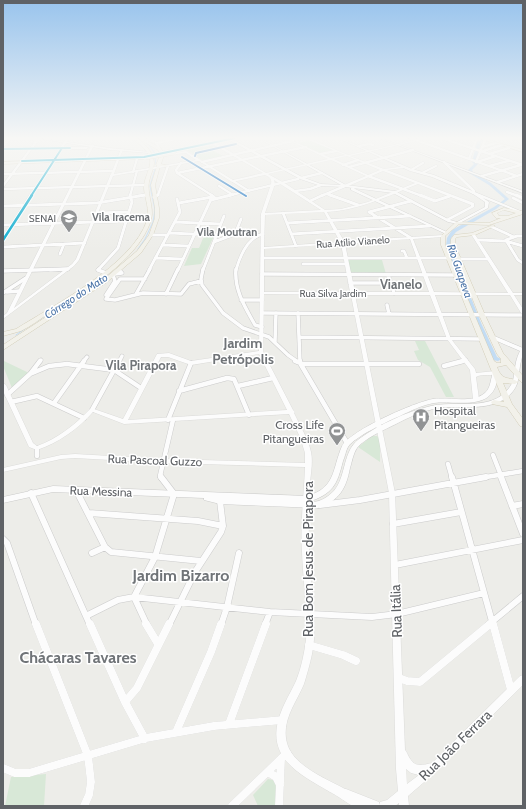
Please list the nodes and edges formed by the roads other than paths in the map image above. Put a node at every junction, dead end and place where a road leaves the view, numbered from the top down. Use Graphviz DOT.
graph roads {
  1 [pos="11,175"];
  2 [pos="44,176"];
  3 [pos="78,176"];
  4 [pos="111,176"];
  5 [pos="136,176"];
  6 [pos="150,176"];
  7 [pos="154,176"];
  8 [pos="165,176"];
  9 [pos="181,176"];
  10 [pos="225,176"];
  11 [pos="258,176"];
  12 [pos="268,176"];
  13 [pos="269,176"];
  14 [pos="295,176"];
  15 [pos="309,176"];
  16 [pos="327,176"];
  17 [pos="368,176"];
  18 [pos="397,176"];
  19 [pos="429,176"];
  20 [pos="458,176"];
  21 [pos="482,176"];
  22 [pos="517,176"];
  23 [pos="299,178"];
  24 [pos="233,181"];
  25 [pos="278,181"];
  26 [pos="498,182"];
  27 [pos="282,183"];
  28 [pos="417,183"];
  29 [pos="273,184"];
  30 [pos="146,185"];
  31 [pos="153,185"];
  32 [pos="162,185"];
  33 [pos="321,185"];
  34 [pos="3,186"];
  35 [pos="107,186"];
  36 [pos="133,186"];
  37 [pos="219,186"];
  38 [pos="345,186"];
  39 [pos="72,187"];
  40 [pos="36,188"];
  41 [pos="354,188"];
  42 [pos="3,189"];
  43 [pos="402,189"];
  44 [pos="249,191"];
  45 [pos="295,191"];
  46 [pos="394,192"];
  47 [pos="507,192"];
  48 [pos="523,192"];
  49 [pos="474,193"];
  50 [pos="327,194"];
  51 [pos="146,195"];
  52 [pos="233,195"];
  53 [pos="450,196"];
  54 [pos="130,197"];
  55 [pos="154,197"];
  56 [pos="212,198"];
  57 [pos="513,198"];
  58 [pos="523,198"];
  59 [pos="177,199"];
  60 [pos="376,200"];
  61 [pos="310,201"];
  62 [pos="411,202"];
  63 [pos="101,203"];
  64 [pos="179,203"];
  65 [pos="523,203"];
  66 [pos="64,204"];
  67 [pos="25,205"];
  68 [pos="358,205"];
  69 [pos="3,206"];
  70 [pos="390,206"];
  71 [pos="506,206"];
  72 [pos="518,206"];
  73 [pos="325,211"];
  74 [pos="129,212"];
  75 [pos="97,213"];
  76 [pos="283,213"];
  77 [pos="523,213"];
  78 [pos="263,214"];
  79 [pos="224,216"];
  80 [pos="410,216"];
  81 [pos="511,217"];
  82 [pos="378,218"];
  83 [pos="241,219"];
  84 [pos="447,220"];
  85 [pos="126,221"];
  86 [pos="331,221"];
  87 [pos="94,222"];
  88 [pos="175,222"];
  89 [pos="287,223"];
  90 [pos="459,223"];
  91 [pos="54,224"];
  92 [pos="201,224"];
  93 [pos="221,224"];
  94 [pos="3,225"];
  95 [pos="13,225"];
  96 [pos="476,225"];
  97 [pos="430,226"];
  98 [pos="492,227"];
  99 [pos="394,228"];
  100 [pos="337,231"];
  101 [pos="475,233"];
  102 [pos="168,234"];
  103 [pos="194,234"];
  104 [pos="263,234"];
  105 [pos="291,234"];
  106 [pos="446,234"];
  107 [pos="151,235"];
  108 [pos="216,235"];
  109 [pos="466,235"];
  110 [pos="523,236"];
  111 [pos="514,237"];
  112 [pos="411,238"];
  113 [pos="3,240"];
  114 [pos="478,240"];
  115 [pos="214,242"];
  116 [pos="507,242"];
  117 [pos="85,243"];
  118 [pos="343,243"];
  119 [pos="64,244"];
  120 [pos="42,245"];
  121 [pos="162,245"];
  122 [pos="3,246"];
  123 [pos="188,246"];
  124 [pos="296,246"];
  125 [pos="523,246"];
  126 [pos="263,248"];
  127 [pos="402,251"];
  128 [pos="60,254"];
  129 [pos="129,254"];
  130 [pos="136,255"];
  131 [pos="155,258"];
  132 [pos="262,258"];
  133 [pos="302,258"];
  134 [pos="345,258"];
  135 [pos="406,258"];
  136 [pos="419,258"];
  137 [pos="448,258"];
  138 [pos="182,259"];
  139 [pos="458,259"];
  140 [pos="489,259"];
  141 [pos="523,263"];
  142 [pos="303,264"];
  143 [pos="347,264"];
  144 [pos="68,269"];
  145 [pos="30,270"];
  146 [pos="3,272"];
  147 [pos="106,273"];
  148 [pos="115,273"];
  149 [pos="262,274"];
  150 [pos="304,275"];
  151 [pos="348,275"];
  152 [pos="388,275"];
  153 [pos="426,276"];
  154 [pos="455,276"];
  155 [pos="26,278"];
  156 [pos="145,279"];
  157 [pos="105,281"];
  158 [pos="201,282"];
  159 [pos="350,283"];
  160 [pos="391,283"];
  161 [pos="112,284"];
  162 [pos="19,291"];
  163 [pos="4,292"];
  164 [pos="262,293"];
  165 [pos="352,293"];
  166 [pos="394,293"];
  167 [pos="136,294"];
  168 [pos="166,294"];
  169 [pos="432,294"];
  170 [pos="468,294"];
  171 [pos="512,294"];
  172 [pos="523,294"];
  173 [pos="106,299"];
  174 [pos="241,300"];
  175 [pos="262,300"];
  176 [pos="71,303"];
  177 [pos="387,304"];
  178 [pos="523,312"];
  179 [pos="9,313"];
  180 [pos="262,313"];
  181 [pos="276,313"];
  182 [pos="298,313"];
  183 [pos="60,314"];
  184 [pos="357,314"];
  185 [pos="389,314"];
  186 [pos="440,315"];
  187 [pos="472,315"];
  188 [pos="481,315"];
  189 [pos="523,315"];
  190 [pos="3,318"];
  191 [pos="261,330"];
  192 [pos="3,334"];
  193 [pos="31,334"];
  194 [pos="299,337"];
  195 [pos="361,337"];
  196 [pos="492,337"];
  197 [pos="16,338"];
  198 [pos="3,339"];
  199 [pos="449,339"];
  200 [pos="481,339"];
  201 [pos="276,342"];
  202 [pos="3,348"];
  203 [pos="523,350"];
  204 [pos="261,352"];
  205 [pos="300,354"];
  206 [pos="288,355"];
  207 [pos="122,356"];
  208 [pos="87,357"];
  209 [pos="41,360"];
  210 [pos="466,360"];
  211 [pos="506,360"];
  212 [pos="490,362"];
  213 [pos="191,363"];
  214 [pos="300,363"];
  215 [pos="367,364"];
  216 [pos="419,364"];
  217 [pos="81,366"];
  218 [pos="444,366"];
  219 [pos="114,370"];
  220 [pos="517,372"];
  221 [pos="30,374"];
  222 [pos="495,374"];
  223 [pos="475,376"];
  224 [pos="273,378"];
  225 [pos="523,380"];
  226 [pos="515,382"];
  227 [pos="3,385"];
  228 [pos="238,386"];
  229 [pos="141,388"];
  230 [pos="179,391"];
  231 [pos="7,395"];
  232 [pos="505,396"];
  233 [pos="476,399"];
  234 [pos="11,402"];
  235 [pos="494,402"];
  236 [pos="54,403"];
  237 [pos="508,404"];
  238 [pos="92,410"];
  239 [pos="292,412"];
  240 [pos="248,415"];
  241 [pos="84,418"];
  242 [pos="171,420"];
  243 [pos="124,422"];
  244 [pos="523,424"];
  245 [pos="380,426"];
  246 [pos="347,443"];
  247 [pos="37,448"];
  248 [pos="493,455"];
  249 [pos="37,456"];
  250 [pos="164,461"];
  251 [pos="448,464"];
  252 [pos="308,465"];
  253 [pos="3,470"];
  254 [pos="523,471"];
  255 [pos="501,475"];
  256 [pos="453,483"];
  257 [pos="76,490"];
  258 [pos="31,493"];
  259 [pos="392,493"];
  260 [pos="174,494"];
  261 [pos="199,496"];
  262 [pos="3,500"];
  263 [pos="220,501"];
  264 [pos="307,502"];
  265 [pos="523,504"];
  266 [pos="318,505"];
  267 [pos="512,506"];
  268 [pos="461,512"];
  269 [pos="89,513"];
  270 [pos="166,518"];
  271 [pos="393,524"];
  272 [pos="223,526"];
  273 [pos="523,534"];
  274 [pos="3,540"];
  275 [pos="523,540"];
  276 [pos="105,547"];
  277 [pos="472,550"];
  278 [pos="239,553"];
  279 [pos="92,554"];
  280 [pos="155,557"];
  281 [pos="201,561"];
  282 [pos="395,565"];
  283 [pos="484,593"];
  284 [pos="523,596"];
  285 [pos="134,597"];
  286 [pos="180,602"];
  287 [pos="227,607"];
  288 [pos="270,612"];
  289 [pos="311,614"];
  290 [pos="397,614"];
  291 [pos="86,616"];
  292 [pos="492,622"];
  293 [pos="158,644"];
  294 [pos="309,645"];
  295 [pos="356,661"];
  296 [pos="399,678"];
  297 [pos="523,680"];
  298 [pos="511,690"];
  299 [pos="124,702"];
  300 [pos="283,720"];
  301 [pos="229,724"];
  302 [pos="176,732"];
  303 [pos="145,739"];
  304 [pos="400,749"];
  305 [pos="88,756"];
  306 [pos="284,756"];
  307 [pos="435,766"];
  308 [pos="3,768"];
  309 [pos="268,772"];
  310 [pos="281,789"];
  311 [pos="340,792"];
  312 [pos="402,794"];
  313 [pos="84,806"];
  314 [pos="232,806"];
  315 [pos="279,806"];
  316 [pos="360,806"];
  317 [pos="375,806"];
  318 [pos="384,806"];
  319 [pos="404,806"];
  1 -- 34 [label="street"];
  2 -- 40 [label="street"];
  3 -- 39 [label="street"];
  4 -- 35 [label="street"];
  5 -- 36 [label="street"];
  6 -- 30 [label="main road"];
  7 -- 31 [label="main road"];
  8 -- 32 [label="street"];
  9 -- 56 [label="street"];
  10 -- 24 [label="street"];
  11 -- 24 [label="street"];
  12 -- 29 [label="street"];
  13 -- 25 [label="street"];
  14 -- 23 [label="main road"];
  15 -- 23 [label="street"];
  16 -- 38 [label="main road"];
  17 -- 38 [label="street"];
  17 -- 43 [label="street"];
  18 -- 28 [label="street"];
  19 -- 49 [label="main road"];
  20 -- 49 [label="street"];
  21 -- 26 [label="main road"];
  22 -- 26 [label="street"];
  23 -- 27 [label="street"];
  23 -- 33 [label="main road"];
  24 -- 44 [label="street"];
  25 -- 27 [label="street"];
  25 -- 29 [label="street"];
  26 -- 48 [label="main road"];
  27 -- 29 [label="street"];
  27 -- 45 [label="street"];
  28 -- 43 [label="street"];
  28 -- 53 [label="street"];
  29 -- 44 [label="street"];
  29 -- 78 [label="street, Rua Bom Jesus de Pirapora"];
  30 -- 36 [label="street"];
  30 -- 51 [label="main road"];
  31 -- 32 [label="street"];
  31 -- 55 [label="main road"];
  32 -- 55 [label="street"];
  33 -- 38 [label="main road"];
  33 -- 45 [label="street"];
  35 -- 36 [label="street"];
  35 -- 39 [label="street"];
  35 -- 63 [label="street"];
  36 -- 54 [label="street"];
  37 -- 52 [label="street"];
  38 -- 41 [label="main road"];
  38 -- 50 [label="street"];
  39 -- 40 [label="street"];
  39 -- 66 [label="street"];
  40 -- 42 [label="street"];
  40 -- 67 [label="street"];
  41 -- 46 [label="main road"];
  41 -- 60 [label="main road"];
  43 -- 46 [label="street"];
  43 -- 53 [label="street"];
  44 -- 52 [label="street"];
  45 -- 61 [label="street"];
  46 -- 60 [label="street"];
  46 -- 62 [label="main road"];
  47 -- 58 [label="street"];
  49 -- 71 [label="main road"];
  49 -- 90 [label="main road"];
  50 -- 61 [label="street"];
  50 -- 68 [label="street"];
  51 -- 54 [label="street"];
  51 -- 129 [label="main road"];
  52 -- 56 [label="street"];
  53 -- 84 [label="street"];
  54 -- 63 [label="street"];
  54 -- 74 [label="street"];
  55 -- 107 [label="main road"];
  56 -- 64 [label="street"];
  56 -- 92 [label="street"];
  57 -- 65 [label="street"];
  59 -- 64 [label="street"];
  60 -- 68 [label="street"];
  60 -- 70 [label="main road"];
  61 -- 73 [label="street"];
  62 -- 70 [label="street"];
  62 -- 84 [label="main road"];
  63 -- 66 [label="street"];
  63 -- 75 [label="street"];
  64 -- 88 [label="street"];
  65 -- 72 [label="street"];
  66 -- 67 [label="street"];
  66 -- 91 [label="street"];
  67 -- 69 [label="street"];
  67 -- 95 [label="street"];
  68 -- 73 [label="street"];
  70 -- 80 [label="main road"];
  70 -- 82 [label="street"];
  71 -- 77 [label="main road"];
  73 -- 76 [label="street"];
  73 -- 86 [label="street, Rua Itália"];
  74 -- 75 [label="street"];
  74 -- 85 [label="street"];
  75 -- 87 [label="street"];
  76 -- 78 [label="street"];
  76 -- 89 [label="street"];
  77 -- 81 [label="main road"];
  77 -- 81 [label="main road"];
  77 -- 98 [label="main road"];
  78 -- 104 [label="street, Rua Bom Jesus de Pirapora"];
  79 -- 93 [label="street"];
  80 -- 82 [label="street"];
  80 -- 97 [label="main road"];
  81 -- 96 [label="main road"];
  82 -- 86 [label="street"];
  82 -- 99 [label="street"];
  83 -- 115 [label="street"];
  84 -- 90 [label="main road"];
  85 -- 87 [label="street"];
  85 -- 147 [label="street"];
  86 -- 89 [label="street"];
  86 -- 100 [label="street, Rua Itália"];
  87 -- 91 [label="street"];
  87 -- 117 [label="street"];
  88 -- 92 [label="street"];
  88 -- 102 [label="street"];
  89 -- 105 [label="street"];
  90 -- 96 [label="main road"];
  90 -- 106 [label="main road"];
  91 -- 95 [label="street"];
  91 -- 120 [label="street"];
  92 -- 93 [label="street"];
  92 -- 103 [label="street"];
  93 -- 108 [label="street"];
  94 -- 95 [label="street"];
  95 -- 113 [label="street"];
  96 -- 101 [label="main road"];
  97 -- 99 [label="street"];
  97 -- 106 [label="main road"];
  98 -- 101 [label="main road"];
  98 -- 111 [label="street"];
  99 -- 100 [label="street"];
  99 -- 112 [label="street"];
  100 -- 105 [label="street"];
  100 -- 118 [label="street, Rua Itália"];
  101 -- 109 [label="main road"];
  101 -- 114 [label="street"];
  102 -- 103 [label="street"];
  102 -- 107 [label="street"];
  102 -- 121 [label="street"];
  103 -- 108 [label="street"];
  103 -- 123 [label="street"];
  104 -- 126 [label="street, Rua Bom Jesus de Pirapora"];
  104 -- 174 [label="street"];
  105 -- 124 [label="street"];
  106 -- 109 [label="main road"];
  106 -- 112 [label="street, Rua Atílio Vianelo"];
  106 -- 137 [label="main road"];
  107 -- 130 [label="main road"];
  108 -- 115 [label="street"];
  109 -- 139 [label="main road"];
  110 -- 111 [label="street"];
  111 -- 116 [label="street"];
  112 -- 118 [label="street, Rua Atílio Vianelo"];
  112 -- 136 [label="street"];
  114 -- 116 [label="street"];
  114 -- 140 [label="street"];
  115 -- 158 [label="street"];
  116 -- 125 [label="street"];
  116 -- 141 [label="street"];
  117 -- 119 [label="street"];
  117 -- 144 [label="street"];
  118 -- 124 [label="street, Rua Atílio Vianelo"];
  118 -- 134 [label="street, Rua Itália"];
  119 -- 120 [label="street"];
  119 -- 128 [label="street"];
  120 -- 122 [label="street"];
  120 -- 145 [label="street"];
  121 -- 123 [label="street"];
  121 -- 131 [label="street"];
  123 -- 138 [label="street"];
  124 -- 126 [label="street, Rua Atílio Vianelo"];
  126 -- 132 [label="street, Rua Bom Jesus de Pirapora"];
  127 -- 135 [label="street"];
  129 -- 130 [label="main road"];
  129 -- 147 [label="main road"];
  130 -- 148 [label="main road"];
  131 -- 138 [label="street"];
  131 -- 156 [label="street"];
  132 -- 133 [label="street"];
  132 -- 149 [label="street, Rua Bom Jesus de Pirapora"];
  133 -- 134 [label="street"];
  133 -- 142 [label="street"];
  134 -- 135 [label="street"];
  134 -- 143 [label="street, Rua Itália"];
  135 -- 136 [label="street"];
  136 -- 137 [label="street"];
  136 -- 153 [label="street"];
  137 -- 154 [label="main road"];
  138 -- 168 [label="street"];
  139 -- 140 [label="street"];
  139 -- 170 [label="main road"];
  140 -- 171 [label="street"];
  142 -- 143 [label="street"];
  142 -- 150 [label="street"];
  143 -- 151 [label="street, Rua Itália"];
  144 -- 145 [label="street"];
  144 -- 179 [label="street"];
  145 -- 146 [label="street"];
  145 -- 155 [label="street"];
  147 -- 192 [label="main road"];
  148 -- 157 [label="main road"];
  148 -- 161 [label="street"];
  149 -- 150 [label="street"];
  149 -- 164 [label="street, Rua Bom Jesus de Pirapora"];
  150 -- 151 [label="street"];
  151 -- 152 [label="street"];
  151 -- 159 [label="street, Rua Itália"];
  152 -- 153 [label="street"];
  152 -- 160 [label="street"];
  153 -- 154 [label="street"];
  153 -- 169 [label="street"];
  154 -- 170 [label="main road"];
  155 -- 162 [label="street"];
  155 -- 163 [label="street"];
  156 -- 167 [label="street"];
  156 -- 173 [label="street"];
  157 -- 161 [label="street"];
  157 -- 176 [label="main road"];
  158 -- 168 [label="street"];
  158 -- 191 [label="street"];
  159 -- 160 [label="street"];
  159 -- 165 [label="street, Rua Itália"];
  160 -- 166 [label="street"];
  161 -- 173 [label="street"];
  162 -- 163 [label="street"];
  162 -- 179 [label="street"];
  164 -- 165 [label="street, Rua Silva Jardim"];
  164 -- 175 [label="street, Rua Bom Jesus de Pirapora"];
  165 -- 166 [label="street, Rua Silva Jardim"];
  165 -- 184 [label="street, Rua Itália"];
  166 -- 169 [label="street, Rua Silva Jardim"];
  167 -- 168 [label="street"];
  167 -- 173 [label="street"];
  169 -- 170 [label="street, Rua Silva Jardim"];
  169 -- 186 [label="street"];
  170 -- 171 [label="street, Rua Silva Jardim"];
  170 -- 187 [label="main road"];
  170 -- 188 [label="main road"];
  171 -- 172 [label="street, Rua Silva Jardim"];
  171 -- 178 [label="street"];
  174 -- 175 [label="street"];
  174 -- 191 [label="street"];
  175 -- 180 [label="street, Rua Bom Jesus de Pirapora"];
  176 -- 183 [label="main road"];
  176 -- 197 [label="main road"];
  177 -- 185 [label="street"];
  179 -- 190 [label="street"];
  180 -- 181 [label="street"];
  180 -- 191 [label="street, Rua Bom Jesus de Pirapora"];
  181 -- 182 [label="street"];
  181 -- 201 [label="street"];
  182 -- 184 [label="street"];
  182 -- 194 [label="street"];
  184 -- 185 [label="street"];
  184 -- 195 [label="street, Rua Itália"];
  185 -- 186 [label="street"];
  186 -- 187 [label="street"];
  186 -- 199 [label="street"];
  187 -- 188 [label="street"];
  187 -- 200 [label="main road"];
  188 -- 189 [label="street"];
  188 -- 196 [label="main road"];
  191 -- 201 [label="street"];
  191 -- 204 [label="street, Rua Bom Jesus de Pirapora"];
  193 -- 197 [label="main road"];
  194 -- 195 [label="street"];
  194 -- 205 [label="street"];
  195 -- 199 [label="street"];
  195 -- 215 [label="street, Rua Itália"];
  196 -- 203 [label="main road"];
  196 -- 211 [label="main road"];
  197 -- 202 [label="main road"];
  198 -- 202 [label="main road"];
  199 -- 200 [label="street"];
  199 -- 210 [label="street"];
  200 -- 212 [label="main road"];
  201 -- 206 [label="street"];
  203 -- 220 [label="main road"];
  204 -- 213 [label="street"];
  204 -- 224 [label="street, Rua Bom Jesus de Pirapora"];
  205 -- 206 [label="street"];
  205 -- 214 [label="street"];
  206 -- 214 [label="street"];
  207 -- 219 [label="street"];
  208 -- 217 [label="street"];
  209 -- 221 [label="street"];
  210 -- 218 [label="street"];
  210 -- 223 [label="street"];
  211 -- 212 [label="main road"];
  211 -- 220 [label="main road"];
  212 -- 222 [label="main road"];
  213 -- 229 [label="street"];
  213 -- 230 [label="street"];
  214 -- 215 [label="street"];
  214 -- 246 [label="street"];
  215 -- 216 [label="street"];
  215 -- 245 [label="street, Rua Itália"];
  217 -- 219 [label="street"];
  217 -- 221 [label="street"];
  217 -- 236 [label="street"];
  219 -- 229 [label="street"];
  219 -- 238 [label="street"];
  220 -- 225 [label="main road"];
  220 -- 226 [label="main road"];
  221 -- 231 [label="street"];
  222 -- 223 [label="street"];
  222 -- 226 [label="main road"];
  222 -- 232 [label="main road"];
  222 -- 233 [label="main road"];
  223 -- 233 [label="street"];
  224 -- 228 [label="street"];
  224 -- 239 [label="street, Rua Bom Jesus de Pirapora"];
  226 -- 232 [label="main road"];
  227 -- 231 [label="street"];
  228 -- 230 [label="street"];
  228 -- 240 [label="street"];
  229 -- 243 [label="street"];
  230 -- 242 [label="street"];
  231 -- 234 [label="street"];
  232 -- 235 [label="main road"];
  232 -- 237 [label="main road"];
  233 -- 245 [label="main road"];
  234 -- 236 [label="street"];
  234 -- 247 [label="street"];
  235 -- 237 [label="main road"];
  235 -- 245 [label="main road"];
  236 -- 241 [label="street"];
  237 -- 244 [label="main road"];
  238 -- 241 [label="street"];
  238 -- 243 [label="street"];
  239 -- 240 [label="street"];
  239 -- 252 [label="street, Rua Bom Jesus de Pirapora"];
  240 -- 242 [label="street"];
  241 -- 247 [label="street"];
  242 -- 243 [label="street"];
  242 -- 250 [label="street"];
  245 -- 246 [label="main road"];
  245 -- 259 [label="street, Rua Itália"];
  245 -- 266 [label="main road"];
  246 -- 264 [label="main road"];
  247 -- 249 [label="street"];
  248 -- 255 [label="street"];
  250 -- 252 [label="street, Rua Pascoal Guzzo"];
  250 -- 253 [label="street, Rua Pascoal Guzzo"];
  250 -- 260 [label="street"];
  251 -- 256 [label="street"];
  252 -- 264 [label="street, Rua Bom Jesus de Pirapora"];
  254 -- 255 [label="street"];
  255 -- 256 [label="street"];
  255 -- 267 [label="street"];
  256 -- 259 [label="street"];
  256 -- 268 [label="street"];
  257 -- 258 [label="main road, Rua Messina"];
  257 -- 260 [label="main road, Rua Messina"];
  257 -- 269 [label="street"];
  258 -- 262 [label="main road, Rua Messina"];
  258 -- 291 [label="street"];
  259 -- 266 [label="street"];
  259 -- 271 [label="street, Rua Itália"];
  260 -- 261 [label="main road, Rua Messina"];
  260 -- 270 [label="street"];
  261 -- 263 [label="main road, Rua Messina"];
  261 -- 264 [label="main road, Rua Messina"];
  263 -- 264 [label="main road, Rua Messina"];
  263 -- 272 [label="street"];
  264 -- 266 [label="main road"];
  264 -- 289 [label="street, Rua Bom Jesus de Pirapora"];
  265 -- 267 [label="street"];
  267 -- 273 [label="street"];
  268 -- 271 [label="street"];
  268 -- 277 [label="street"];
  269 -- 270 [label="street"];
  269 -- 276 [label="street"];
  270 -- 272 [label="street"];
  270 -- 280 [label="street"];
  271 -- 282 [label="street, Rua Itália"];
  272 -- 281 [label="street"];
  274 -- 305 [label="street"];
  275 -- 277 [label="street"];
  276 -- 279 [label="street"];
  276 -- 280 [label="street"];
  277 -- 282 [label="street"];
  277 -- 283 [label="street"];
  278 -- 287 [label="street"];
  280 -- 281 [label="street"];
  280 -- 285 [label="street"];
  281 -- 286 [label="street"];
  282 -- 290 [label="street, Rua Itália"];
  283 -- 290 [label="street"];
  283 -- 292 [label="street"];
  284 -- 292 [label="street"];
  285 -- 286 [label="street"];
  285 -- 291 [label="street"];
  285 -- 293 [label="street"];
  286 -- 287 [label="street"];
  286 -- 293 [label="street"];
  287 -- 288 [label="street"];
  287 -- 302 [label="street"];
  288 -- 289 [label="street"];
  288 -- 301 [label="street"];
  289 -- 290 [label="street"];
  289 -- 294 [label="street, Rua Bom Jesus de Pirapora"];
  290 -- 296 [label="street, Rua Itália"];
  291 -- 299 [label="street"];
  292 -- 296 [label="street"];
  292 -- 298 [label="street"];
  293 -- 299 [label="street"];
  294 -- 295 [label="street"];
  294 -- 300 [label="street, Rua Bom Jesus de Pirapora"];
  296 -- 304 [label="street, Rua Itália"];
  297 -- 298 [label="street, Rua João Ferrara"];
  298 -- 307 [label="street, Rua João Ferrara"];
  299 -- 303 [label="street"];
  300 -- 301 [label="street"];
  300 -- 306 [label="street, Rua Bom Jesus de Pirapora"];
  301 -- 302 [label="street"];
  302 -- 303 [label="street"];
  303 -- 305 [label="street"];
  304 -- 307 [label="street"];
  304 -- 312 [label="street, Rua Itália"];
  305 -- 308 [label="street"];
  305 -- 313 [label="street"];
  306 -- 309 [label="street"];
  306 -- 310 [label="street"];
  306 -- 311 [label="street, Rua Bom Jesus de Pirapora"];
  307 -- 312 [label="street, Rua João Ferrara"];
  309 -- 310 [label="street"];
  309 -- 314 [label="street"];
  310 -- 315 [label="street"];
  311 -- 316 [label="street, Rua Bom Jesus de Pirapora"];
  311 -- 317 [label="street"];
  312 -- 318 [label="street, Rua João Ferrara"];
  312 -- 319 [label="street"];
}
